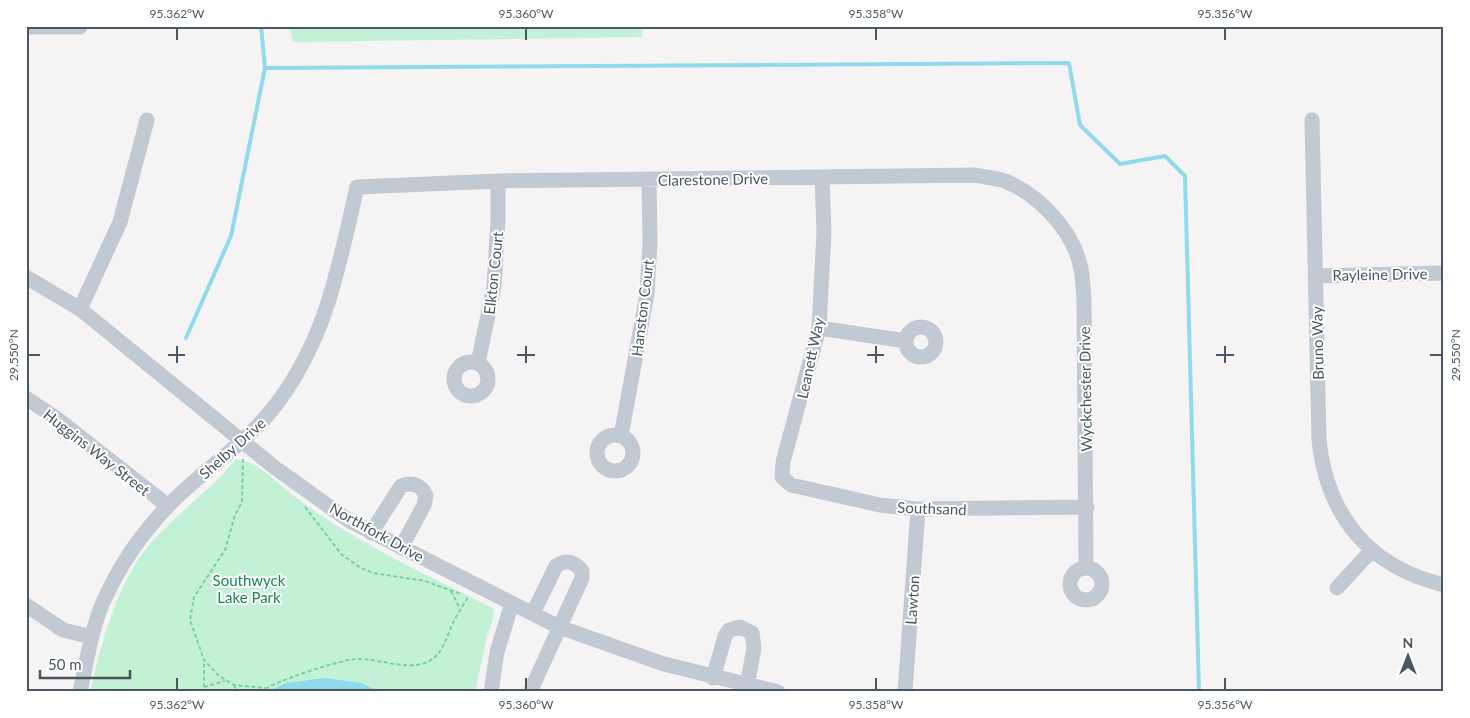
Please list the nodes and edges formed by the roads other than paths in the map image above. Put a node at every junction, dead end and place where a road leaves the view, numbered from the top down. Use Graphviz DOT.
graph roads {
  1 [pos="26,27"];
  2 [pos="80,27"];
  3 [pos="147,120"];
  4 [pos="1312,120"];
  5 [pos="822,178"];
  6 [pos="649,180"];
  7 [pos="498,181"];
  8 [pos="358,187"];
  9 [pos="1056,218"];
  10 [pos="1444,273"];
  11 [pos="1316,276"];
  12 [pos="26,277"];
  13 [pos="80,309"];
  14 [pos="819,328"];
  15 [pos="906,340"];
  16 [pos="478,363"];
  17 [pos="26,398"];
  18 [pos="622,436"];
  19 [pos="241,440"];
  20 [pos="782,477"];
  21 [pos="168,506"];
  22 [pos="1087,507"];
  23 [pos="918,509"];
  24 [pos="371,532"];
  25 [pos="401,548"];
  26 [pos="1371,550"];
  27 [pos="1086,568"];
  28 [pos="1444,585"];
  29 [pos="1337,588"];
  30 [pos="512,602"];
  31 [pos="26,605"];
  32 [pos="533,614"];
  33 [pos="559,627"];
  34 [pos="92,637"];
  35 [pos="713,678"];
  36 [pos="747,686"];
  37 [pos="80,692"];
  38 [pos="491,692"];
  39 [pos="530,692"];
  40 [pos="778,692"];
  41 [pos="905,692"];
  1 -- 2 [label="street"];
  3 -- 13 [label="street"];
  4 -- 11 [label="street, Bruno Way"];
  5 -- 6 [label="street, Clarestone Drive"];
  5 -- 9 [label="street, Clarestone Drive"];
  5 -- 14 [label="street, Leanett Way"];
  6 -- 7 [label="street, Clarestone Drive"];
  6 -- 18 [label="street, Hanston Court"];
  7 -- 8 [label="street, Clarestone Drive"];
  7 -- 16 [label="street, Elkton Court"];
  8 -- 19 [label="street, Shelby Drive"];
  9 -- 22 [label="street, Wyckchester Drive"];
  10 -- 11 [label="street, Rayleine Drive"];
  11 -- 26 [label="street, Bruno Way"];
  12 -- 13 [label="street, Northfork Drive"];
  13 -- 19 [label="street, Northfork Drive"];
  14 -- 15 [label="street"];
  14 -- 20 [label="street, Leanett Way"];
  17 -- 21 [label="street, Huggins Way Street"];
  19 -- 21 [label="street, Shelby Drive"];
  19 -- 24 [label="street, Northfork Drive"];
  20 -- 23 [label="street, Southsand"];
  21 -- 34 [label="street, Shelby Drive"];
  22 -- 23 [label="street, Southsand"];
  22 -- 27 [label="street, Wyckchester Drive"];
  23 -- 41 [label="street, Lawton"];
  24 -- 25 [label="street, Northfork Drive"];
  24 -- 25 [label="street"];
  25 -- 30 [label="street, Northfork Drive"];
  26 -- 28 [label="street, Bruno Way"];
  26 -- 29 [label="street"];
  30 -- 32 [label="street, Northfork Drive"];
  30 -- 38 [label="street"];
  31 -- 34 [label="street"];
  32 -- 33 [label="street, Northfork Drive"];
  32 -- 33 [label="street"];
  33 -- 35 [label="street, Northfork Drive"];
  33 -- 39 [label="street"];
  34 -- 37 [label="street, Shelby Drive"];
  35 -- 36 [label="street, Northfork Drive"];
  35 -- 36 [label="street"];
  36 -- 40 [label="street, Northfork Drive"];
}
